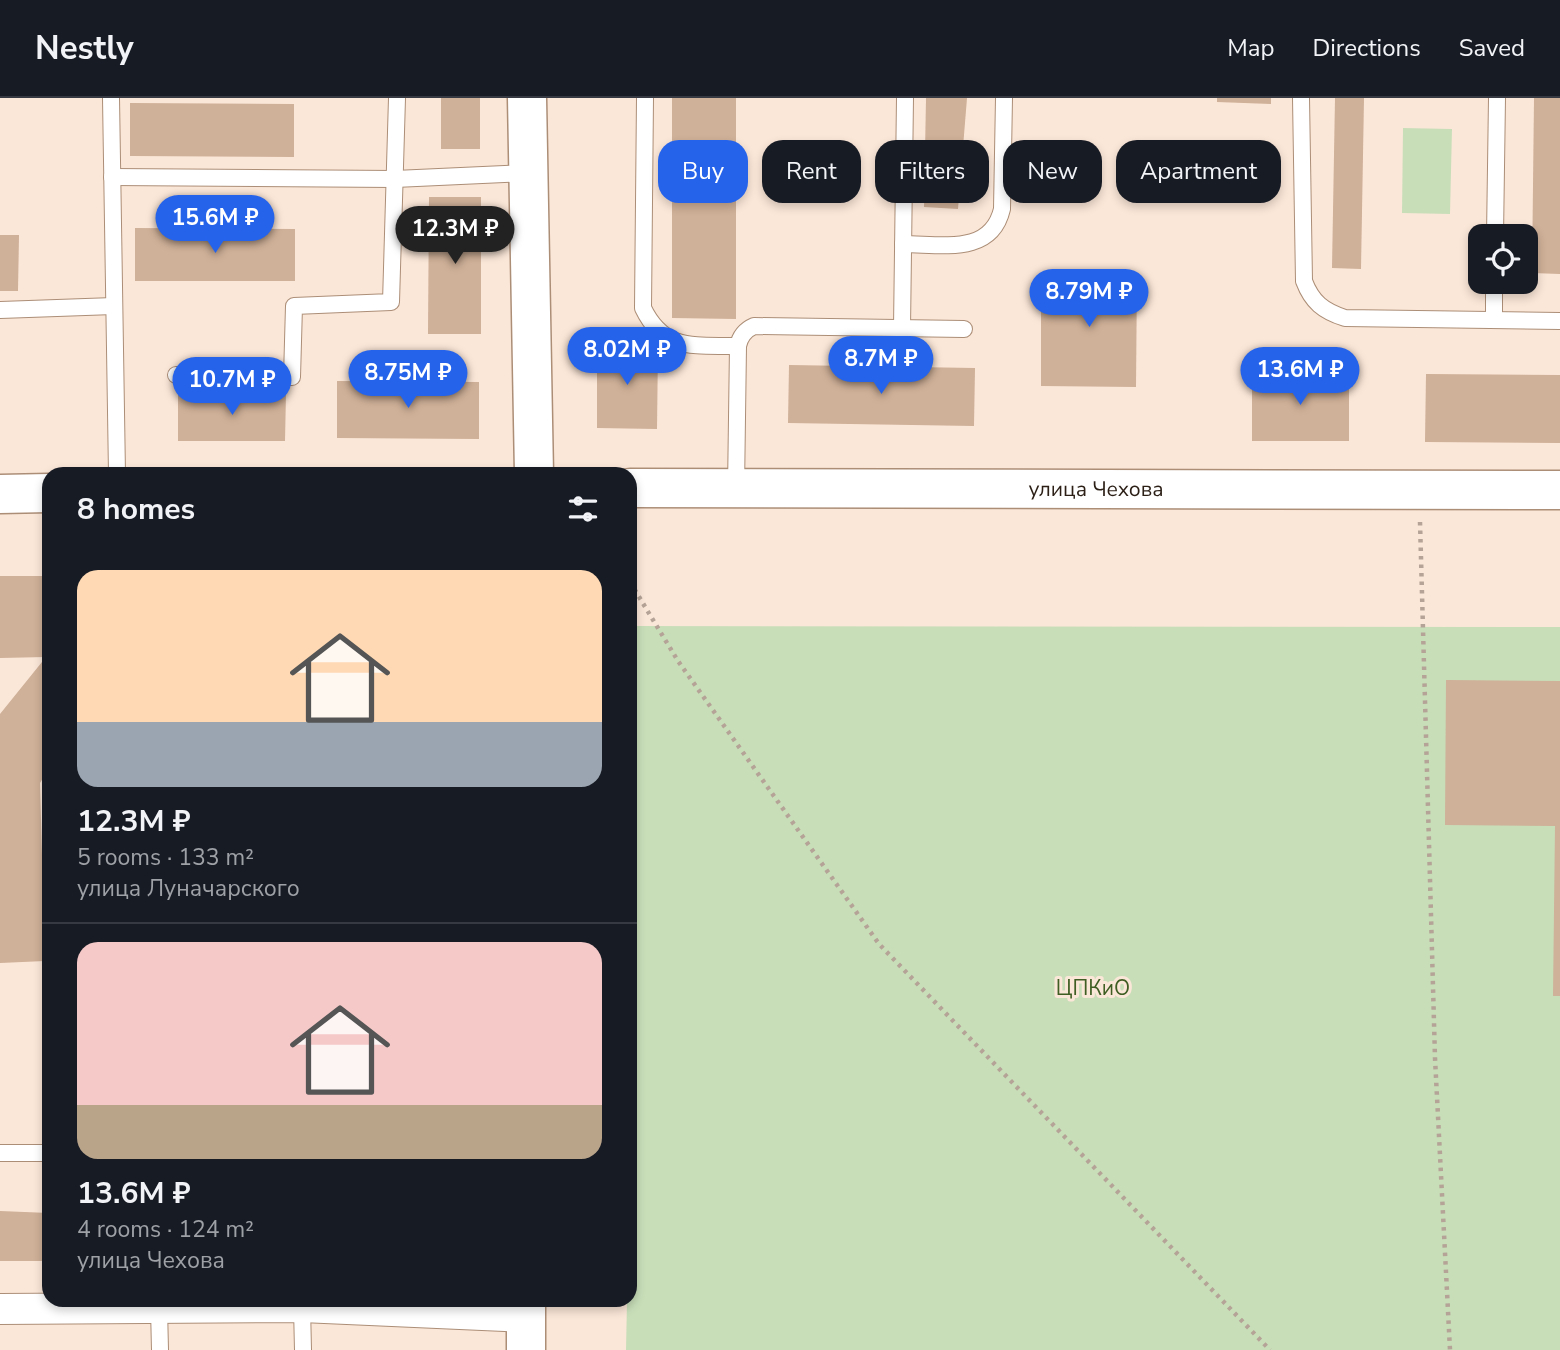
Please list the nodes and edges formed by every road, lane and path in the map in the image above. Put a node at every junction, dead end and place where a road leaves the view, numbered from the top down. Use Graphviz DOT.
graph roads {
  1 [pos="111,98"];
  2 [pos="397,98"];
  3 [pos="527,98"];
  4 [pos="645,98"];
  5 [pos="905,98"];
  6 [pos="1004,98"];
  7 [pos="1301,98"];
  8 [pos="1497,98"];
  9 [pos="528,173"];
  10 [pos="112,177"];
  11 [pos="395,178"];
  12 [pos="1495,224"];
  13 [pos="903,244"];
  14 [pos="1494,294"];
  15 [pos="114,306"];
  16 [pos="0,310"];
  17 [pos="1494,320"];
  18 [pos="1560,321"];
  19 [pos="902,328"];
  20 [pos="964,329"];
  21 [pos="738,346"];
  22 [pos="176,375"];
  23 [pos="117,467"];
  24 [pos="534,467"];
  25 [pos="637,488"];
  26 [pos="736,489"];
  27 [pos="1560,490"];
  28 [pos="1419,491"];
  29 [pos="0,494"];
  30 [pos="42,494"];
  31 [pos="637,594"];
  32 [pos="0,1153"];
  33 [pos="42,1153"];
  34 [pos="302,1307"];
  35 [pos="159,1308"];
  36 [pos="0,1309"];
  37 [pos="526,1322"];
  38 [pos="160,1350"];
  39 [pos="303,1350"];
  40 [pos="1270,1350"];
  41 [pos="1450,1350"];
  1 -- 10 [label="lane"];
  2 -- 11 [label="lane"];
  3 -- 9 [label="street"];
  4 -- 21 [label="lane"];
  5 -- 13 [label="lane"];
  6 -- 13 [label="lane"];
  7 -- 17 [label="lane"];
  8 -- 12 [label="lane"];
  9 -- 11 [label="lane"];
  9 -- 24 [label="street"];
  10 -- 11 [label="lane"];
  10 -- 15 [label="lane"];
  11 -- 22 [label="lane"];
  13 -- 19 [label="lane"];
  14 -- 17 [label="lane"];
  15 -- 16 [label="lane"];
  15 -- 23 [label="lane"];
  17 -- 18 [label="lane"];
  19 -- 20 [label="lane"];
  19 -- 21 [label="lane"];
  21 -- 26 [label="lane"];
  25 -- 26 [label="street, улица Чехова"];
  26 -- 28 [label="street, улица Чехова"];
  27 -- 28 [label="street, улица Чехова"];
  28 -- 41 [label="path"];
  29 -- 30 [label="street"];
  31 -- 40 [label="path"];
  32 -- 33 [label="lane"];
  34 -- 35 [label="street"];
  34 -- 37 [label="street"];
  34 -- 39 [label="lane"];
  35 -- 36 [label="street"];
  35 -- 38 [label="lane"];
}
